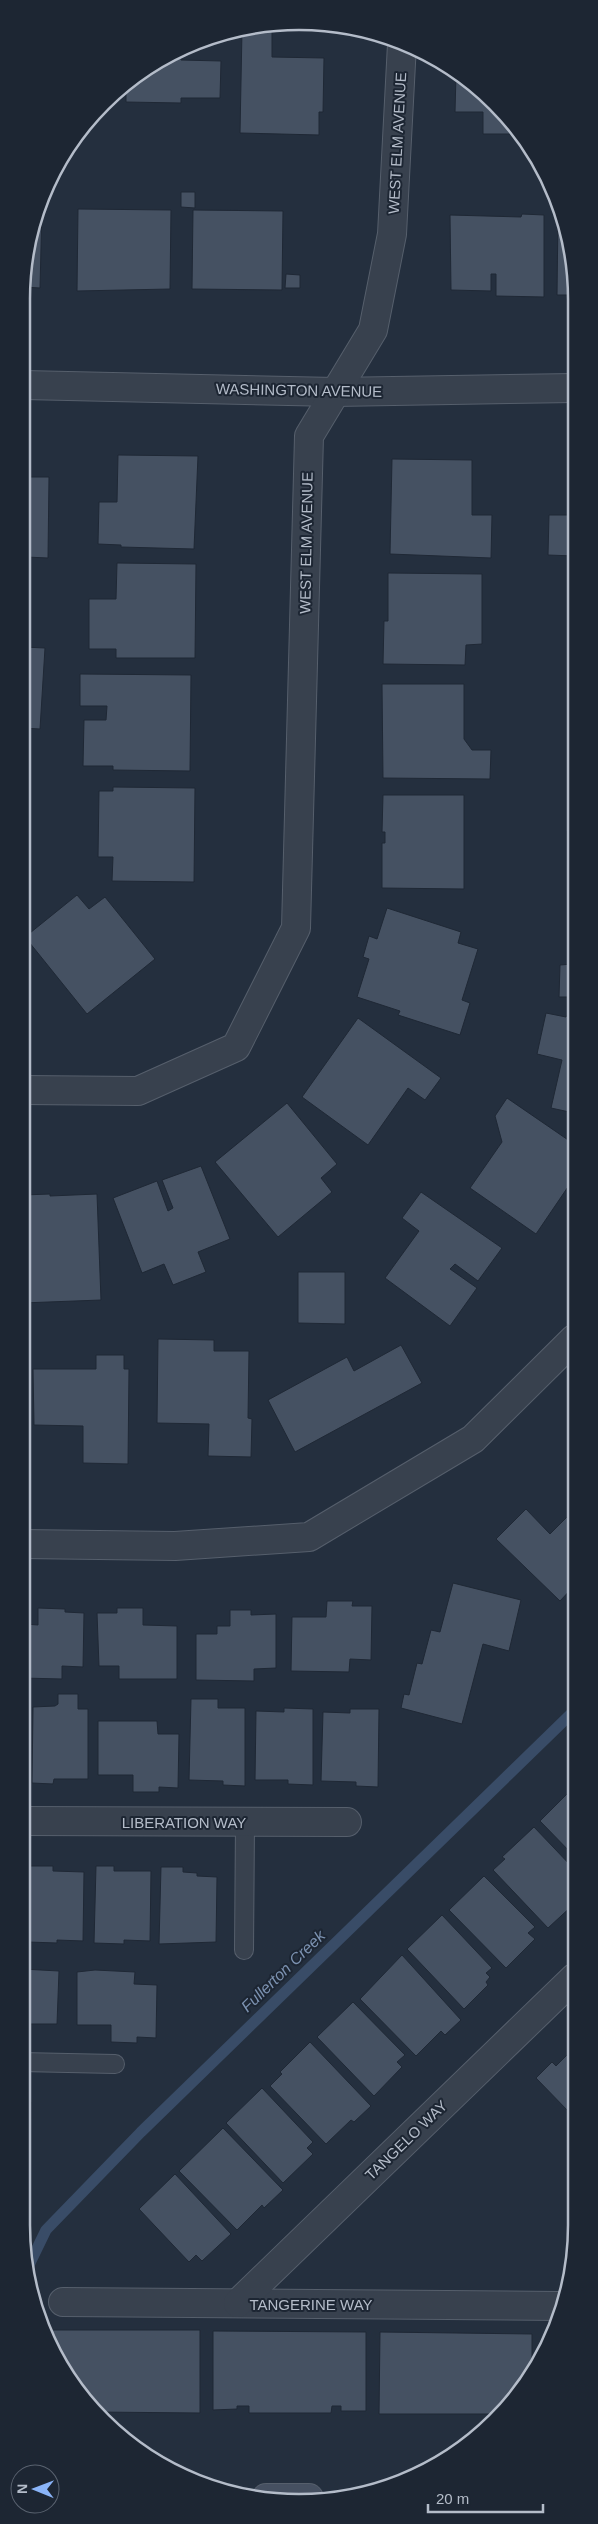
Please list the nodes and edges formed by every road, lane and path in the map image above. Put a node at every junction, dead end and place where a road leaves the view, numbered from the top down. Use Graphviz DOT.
graph roads {
  1 [pos="402,50"];
  2 [pos="30,384"];
  3 [pos="568,388"];
  4 [pos="335,392"];
  5 [pos="30,1090"];
  6 [pos="568,1345"];
  7 [pos="30,1544"];
  8 [pos="30,1821"];
  9 [pos="245,1822"];
  10 [pos="347,1822"];
  11 [pos="244,1950"];
  12 [pos="568,1984"];
  13 [pos="30,2062"];
  14 [pos="115,2064"];
  15 [pos="64,2302"];
  16 [pos="238,2303"];
  17 [pos="556,2306"];
  1 -- 4 [label="street, WEST ELM AVENUE"];
  2 -- 4 [label="street, WASHINGTON AVENUE"];
  3 -- 4 [label="street, WASHINGTON AVENUE"];
  4 -- 5 [label="street, WEST ELM AVENUE"];
  6 -- 7 [label="street"];
  8 -- 9 [label="street, LIBERATION WAY"];
  9 -- 10 [label="street, LIBERATION WAY"];
  9 -- 11 [label="lane"];
  12 -- 16 [label="street, TANGELO WAY"];
  13 -- 14 [label="lane"];
  15 -- 16 [label="street, TANGERINE WAY"];
  16 -- 17 [label="street, TANGERINE WAY"];
}
